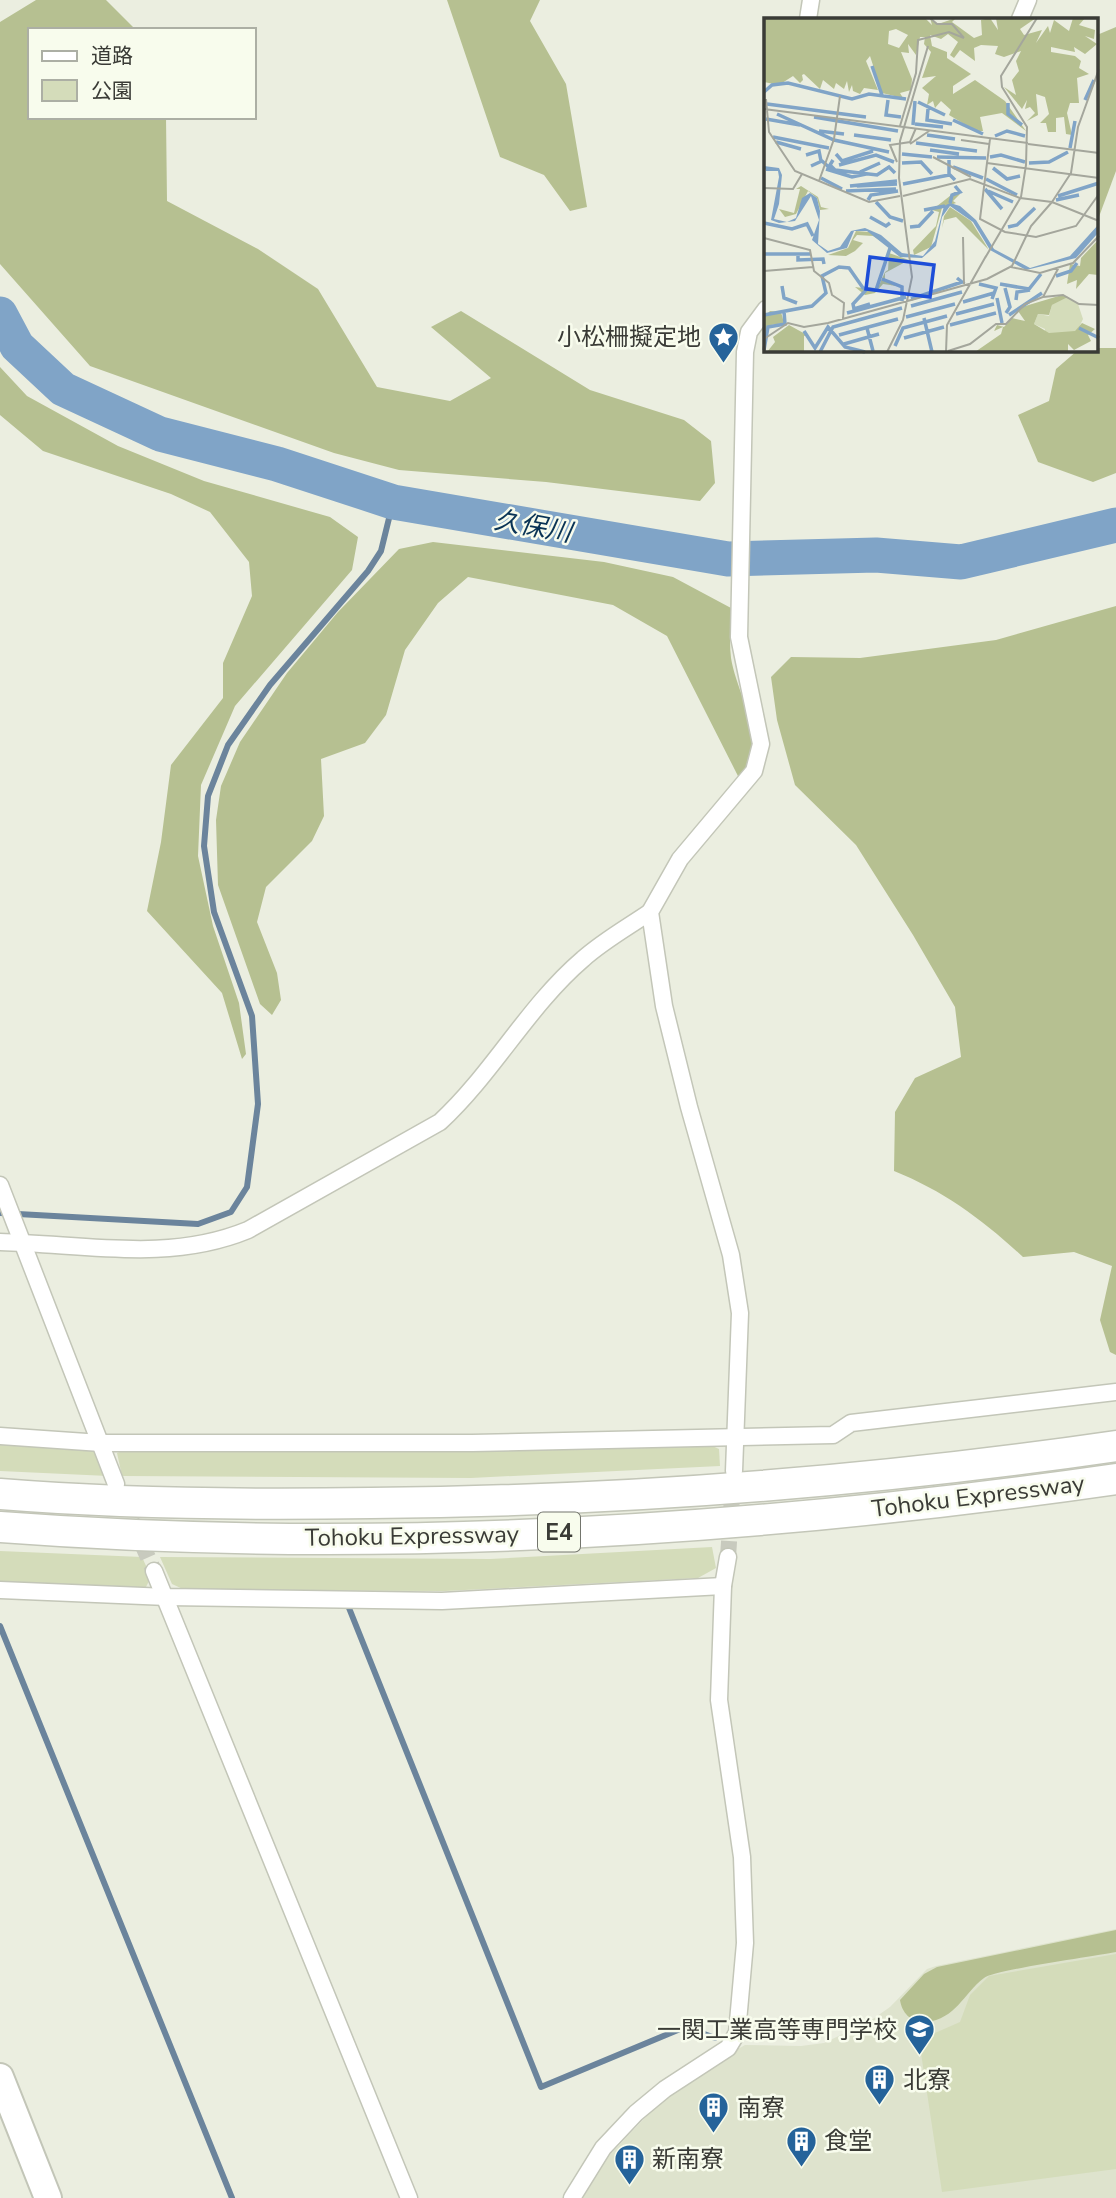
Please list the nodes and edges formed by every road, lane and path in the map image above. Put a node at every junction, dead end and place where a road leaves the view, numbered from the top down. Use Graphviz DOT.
graph roads {
  1 [pos="811,0"];
  2 [pos="1028,0"];
  3 [pos="808,18"];
  4 [pos="1020,18"];
  5 [pos="764,312"];
  6 [pos="650,912"];
  7 [pos="0,1185"];
  8 [pos="0,1242"];
  9 [pos="22,1242"];
  10 [pos="1116,1392"];
  11 [pos="0,1436"];
  12 [pos="734,1437"];
  13 [pos="101,1443"];
  14 [pos="1116,1446"];
  15 [pos="734,1471"];
  16 [pos="1116,1479"];
  17 [pos="116,1484"];
  18 [pos="0,1494"];
  19 [pos="0,1527"];
  20 [pos="728,1557"];
  21 [pos="154,1571"];
  22 [pos="723,1586"];
  23 [pos="0,1590"];
  24 [pos="167,1597"];
  25 [pos="0,2077"];
  26 [pos="48,2198"];
  27 [pos="409,2198"];
  28 [pos="572,2198"];
  1 -- 3 [label="street"];
  2 -- 4 [label="street"];
  5 -- 6 [label="street"];
  6 -- 9 [label="street"];
  6 -- 12 [label="street"];
  7 -- 9 [label="street"];
  8 -- 9 [label="street"];
  9 -- 13 [label="street"];
  10 -- 12 [label="street"];
  11 -- 13 [label="street"];
  12 -- 13 [label="street"];
  12 -- 15 [label="street"];
  13 -- 17 [label="street"];
  14 -- 18 [label="highway, Tohoku Expressway / E4"];
  16 -- 19 [label="highway, Tohoku Expressway / E4"];
  20 -- 22 [label="street"];
  21 -- 24 [label="street"];
  22 -- 24 [label="street"];
  22 -- 28 [label="street"];
  23 -- 24 [label="street"];
  24 -- 27 [label="street"];
  25 -- 26 [label="highway"];
}
